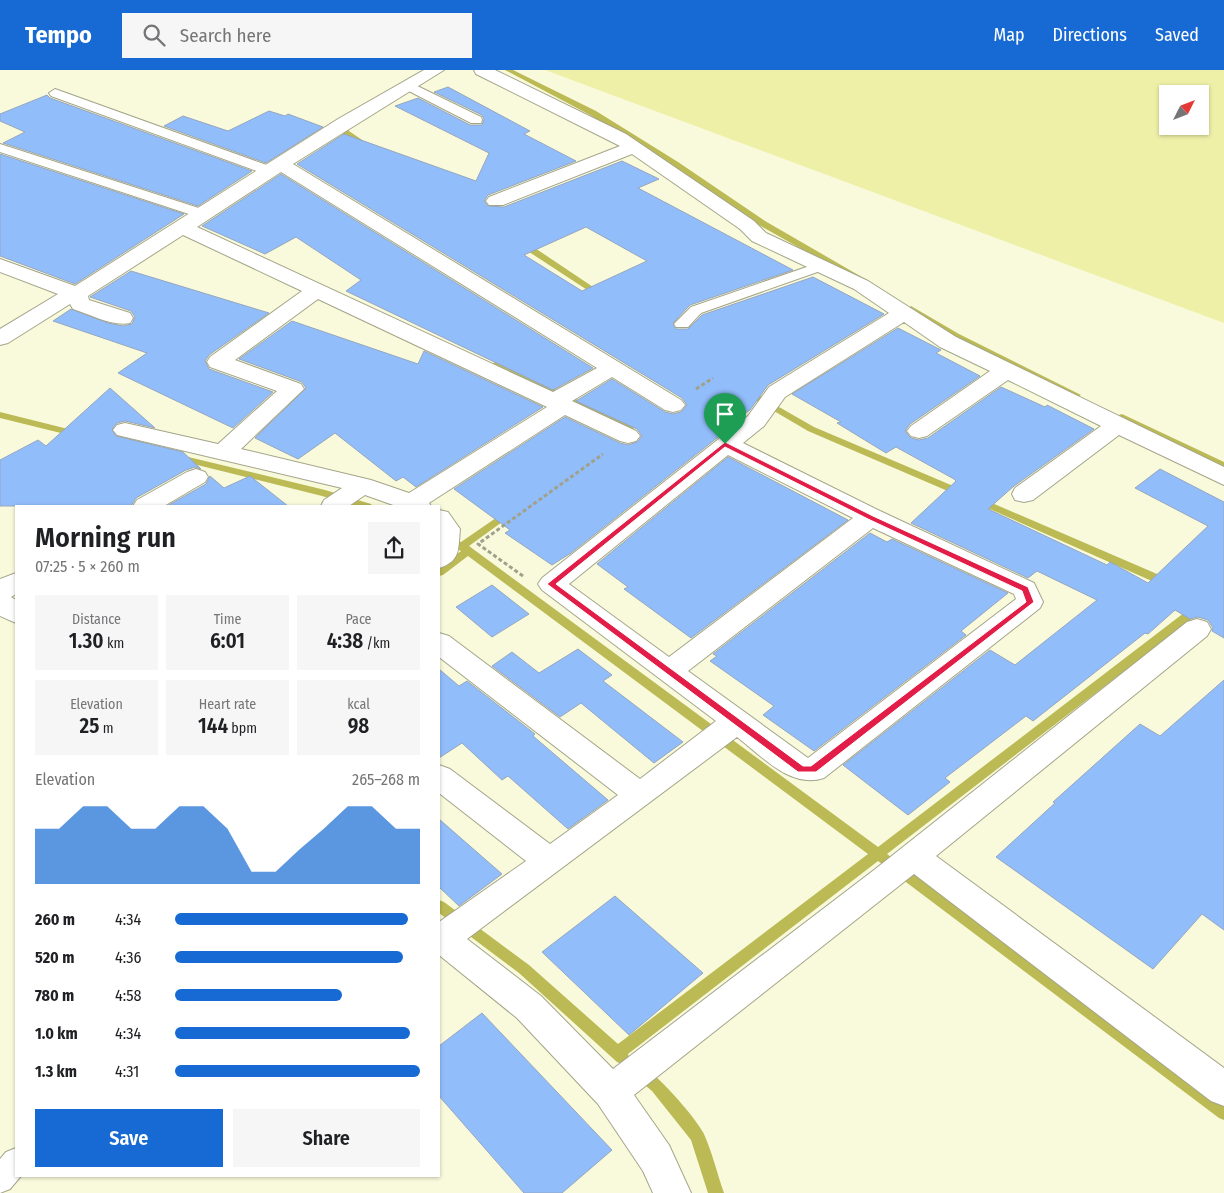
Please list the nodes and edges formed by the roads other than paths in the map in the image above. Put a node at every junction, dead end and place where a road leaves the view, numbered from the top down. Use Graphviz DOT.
graph roads {
  1 [pos="436,70"];
  2 [pos="482,70"];
  3 [pos="410,86"];
  4 [pos="55,93"];
  5 [pos="476,120"];
  6 [pos="633,147"];
  7 [pos="0,148"];
  8 [pos="275,168"];
  9 [pos="496,201"];
  10 [pos="203,214"];
  11 [pos="184,228"];
  12 [pos="0,265"];
  13 [pos="820,266"];
  14 [pos="315,291"];
  15 [pos="76,294"];
  16 [pos="904,313"];
  17 [pos="122,318"];
  18 [pos="682,324"];
  19 [pos="0,338"];
  20 [pos="611,369"];
  21 [pos="1006,371"];
  22 [pos="561,400"];
  23 [pos="669,402"];
  24 [pos="1118,425"];
  25 [pos="124,430"];
  26 [pos="919,431"];
  27 [pos="624,434"];
  28 [pos="725,444"];
  29 [pos="224,452"];
  30 [pos="196,477"];
  31 [pos="1224,477"];
  32 [pos="1024,494"];
  33 [pos="346,497"];
  34 [pos="416,504"];
  35 [pos="148,505"];
  36 [pos="871,517"];
  37 [pos="15,583"];
  38 [pos="0,591"];
  39 [pos="0,602"];
  40 [pos="15,613"];
  41 [pos="1197,629"];
  42 [pos="440,645"];
  43 [pos="669,671"];
  44 [pos="725,730"];
  45 [pos="440,778"];
  46 [pos="640,795"];
  47 [pos="548,860"];
  48 [pos="902,865"];
  49 [pos="451,930"];
  50 [pos="630,1078"];
  51 [pos="1224,1088"];
  52 [pos="15,1162"];
  53 [pos="0,1180"];
  54 [pos="672,1193"];
  1 -- 3 [label="street"];
  2 -- 6 [label="street"];
  3 -- 5 [label="lane"];
  3 -- 8 [label="street"];
  4 -- 8 [label="lane"];
  6 -- 9 [label="street"];
  6 -- 13 [label="street"];
  7 -- 10 [label="lane"];
  8 -- 10 [label="street"];
  8 -- 20 [label="street"];
  10 -- 11 [label="street"];
  11 -- 14 [label="street"];
  11 -- 15 [label="street"];
  12 -- 15 [label="street"];
  13 -- 16 [label="street"];
  13 -- 18 [label="lane"];
  14 -- 22 [label="street"];
  14 -- 29 [label="street"];
  15 -- 17 [label="street"];
  15 -- 19 [label="street"];
  16 -- 21 [label="street"];
  16 -- 28 [label="street"];
  20 -- 22 [label="street"];
  20 -- 23 [label="street"];
  21 -- 24 [label="street"];
  21 -- 26 [label="street"];
  22 -- 27 [label="street"];
  22 -- 34 [label="street"];
  24 -- 31 [label="street"];
  24 -- 32 [label="street"];
  25 -- 29 [label="street"];
  28 -- 36 [label="street"];
  28 -- 43 [label="street"];
  29 -- 33 [label="street"];
  30 -- 35 [label="street"];
  33 -- 34 [label="street"];
  36 -- 43 [label="street"];
  36 -- 44 [label="street"];
  37 -- 38 [label="street"];
  39 -- 40 [label="street"];
  41 -- 48 [label="street"];
  42 -- 46 [label="street"];
  43 -- 44 [label="street"];
  44 -- 46 [label="street"];
  45 -- 47 [label="street"];
  46 -- 47 [label="street"];
  47 -- 49 [label="street"];
  48 -- 50 [label="street"];
  48 -- 51 [label="street"];
  49 -- 50 [label="street"];
  50 -- 54 [label="street"];
  52 -- 53 [label="lane"];
}
